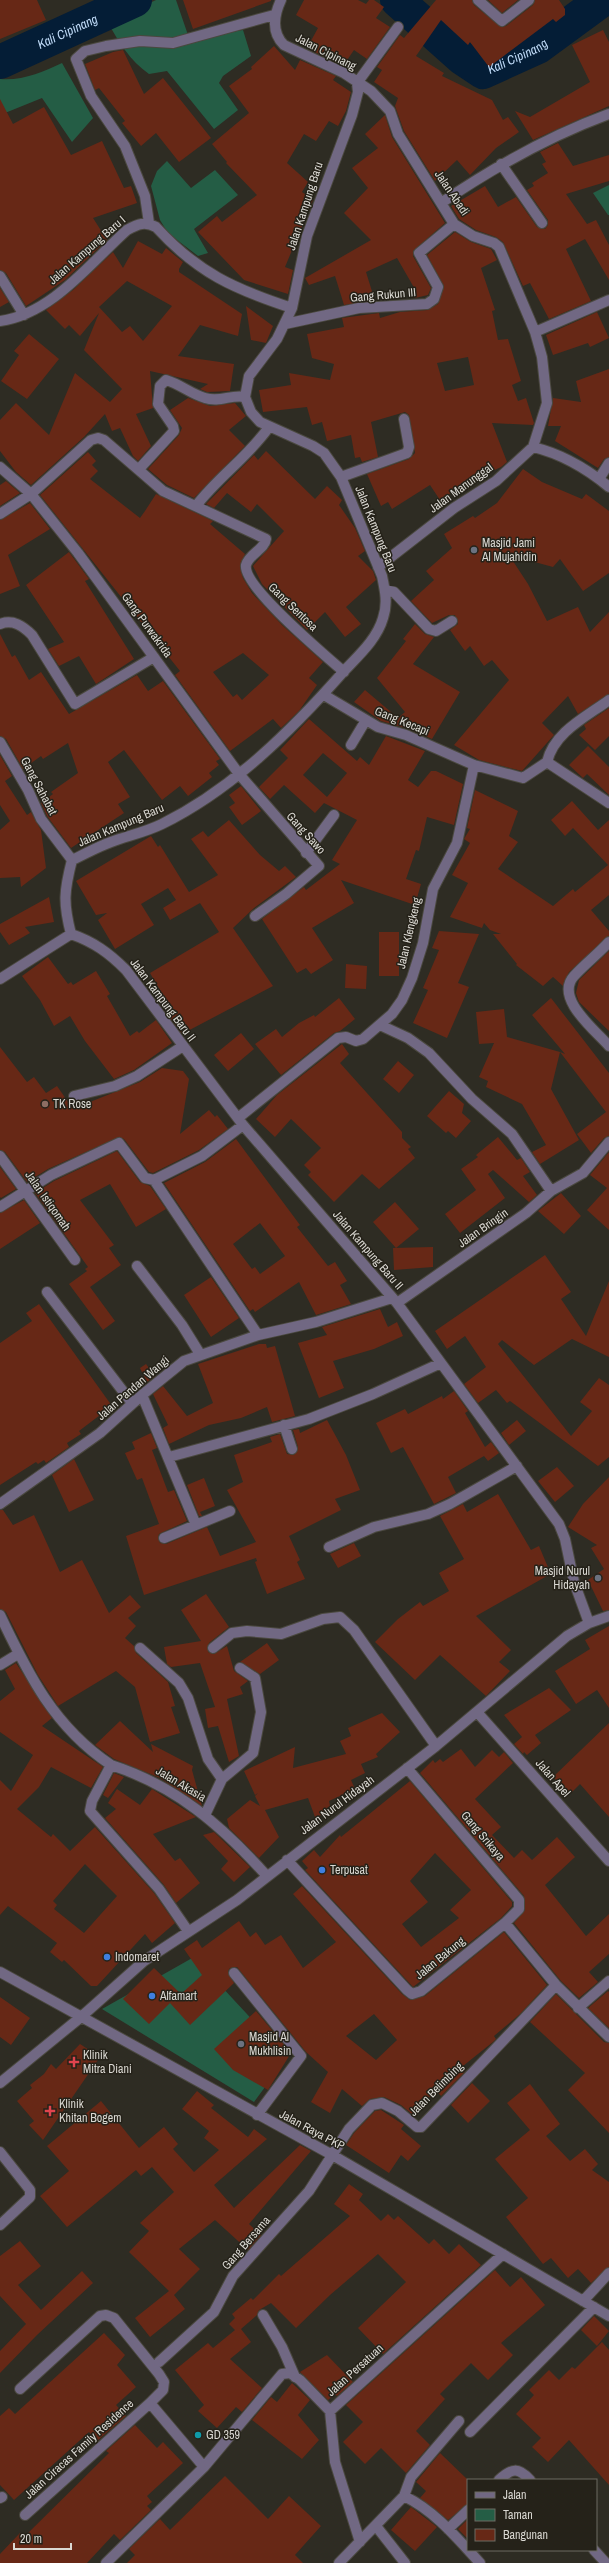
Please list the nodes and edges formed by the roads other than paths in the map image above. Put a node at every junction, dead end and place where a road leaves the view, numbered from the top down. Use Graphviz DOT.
graph roads {
  1 [pos="280,0"];
  2 [pos="478,0"];
  3 [pos="529,0"];
  4 [pos="274,15"];
  5 [pos="398,27"];
  6 [pos="357,83"];
  7 [pos="609,114"];
  8 [pos="501,164"];
  9 [pos="441,203"];
  10 [pos="149,223"];
  11 [pos="542,223"];
  12 [pos="454,224"];
  13 [pos="0,276"];
  14 [pos="609,300"];
  15 [pos="292,308"];
  16 [pos="24,315"];
  17 [pos="0,321"];
  18 [pos="285,324"];
  19 [pos="535,332"];
  20 [pos="245,397"];
  21 [pos="404,419"];
  22 [pos="268,427"];
  23 [pos="533,446"];
  24 [pos="609,463"];
  25 [pos="0,467"];
  26 [pos="139,469"];
  27 [pos="341,477"];
  28 [pos="599,479"];
  29 [pos="609,487"];
  30 [pos="31,494"];
  31 [pos="196,506"];
  32 [pos="0,514"];
  33 [pos="378,567"];
  34 [pos="385,590"];
  35 [pos="452,621"];
  36 [pos="0,624"];
  37 [pos="154,657"];
  38 [pos="344,672"];
  39 [pos="324,695"];
  40 [pos="609,700"];
  41 [pos="366,720"];
  42 [pos="0,742"];
  43 [pos="351,745"];
  44 [pos="548,762"];
  45 [pos="474,765"];
  46 [pos="239,774"];
  47 [pos="609,803"];
  48 [pos="334,815"];
  49 [pos="306,853"];
  50 [pos="72,860"];
  51 [pos="255,916"];
  52 [pos="71,934"];
  53 [pos="609,942"];
  54 [pos="0,979"];
  55 [pos="380,1025"];
  56 [pos="183,1046"];
  57 [pos="609,1046"];
  58 [pos="74,1096"];
  59 [pos="241,1122"];
  60 [pos="609,1142"];
  61 [pos="0,1156"];
  62 [pos="154,1180"];
  63 [pos="25,1190"];
  64 [pos="551,1191"];
  65 [pos="0,1207"];
  66 [pos="75,1260"];
  67 [pos="137,1266"];
  68 [pos="47,1292"];
  69 [pos="395,1301"];
  70 [pos="258,1335"];
  71 [pos="200,1354"];
  72 [pos="441,1363"];
  73 [pos="142,1394"];
  74 [pos="132,1403"];
  75 [pos="284,1425"];
  76 [pos="292,1449"];
  77 [pos="169,1457"];
  78 [pos="518,1466"];
  79 [pos="0,1504"];
  80 [pos="230,1511"];
  81 [pos="196,1525"];
  82 [pos="164,1538"];
  83 [pos="329,1547"];
  84 [pos="0,1615"];
  85 [pos="609,1616"];
  86 [pos="589,1623"];
  87 [pos="140,1648"];
  88 [pos="213,1648"];
  89 [pos="18,1654"];
  90 [pos="0,1665"];
  91 [pos="240,1668"];
  92 [pos="477,1712"];
  93 [pos="436,1746"];
  94 [pos="111,1764"];
  95 [pos="407,1768"];
  96 [pos="222,1779"];
  97 [pos="205,1814"];
  98 [pos="287,1860"];
  99 [pos="609,1861"];
  100 [pos="266,1875"];
  101 [pos="505,1922"];
  102 [pos="188,1931"];
  103 [pos="0,1972"];
  104 [pos="234,1973"];
  105 [pos="609,1981"];
  106 [pos="556,1985"];
  107 [pos="578,2008"];
  108 [pos="81,2017"];
  109 [pos="609,2037"];
  110 [pos="0,2082"];
  111 [pos="257,2115"];
  112 [pos="0,2152"];
  113 [pos="334,2156"];
  114 [pos="0,2225"];
  115 [pos="503,2254"];
  116 [pos="609,2273"];
  117 [pos="583,2301"];
  118 [pos="594,2306"];
  119 [pos="263,2315"];
  120 [pos="609,2316"];
  121 [pos="159,2362"];
  122 [pos="295,2377"];
  123 [pos="20,2389"];
  124 [pos="150,2403"];
  125 [pos="330,2411"];
  126 [pos="459,2421"];
  127 [pos="470,2432"];
  128 [pos="204,2467"];
  129 [pos="500,2479"];
  130 [pos="529,2479"];
  131 [pos="404,2496"];
  132 [pos="467,2511"];
  133 [pos="25,2515"];
  134 [pos="376,2526"];
  135 [pos="448,2529"];
  136 [pos="360,2542"];
  137 [pos="467,2549"];
  138 [pos="469,2551"];
  139 [pos="595,2551"];
  140 [pos="106,2563"];
  141 [pos="339,2563"];
  142 [pos="405,2563"];
  143 [pos="480,2563"];
  144 [pos="606,2563"];
  1 -- 4 [label="street, Jalan Cipinang"];
  2 -- 3 [label="street"];
  4 -- 6 [label="street, Jalan Cipinang"];
  4 -- 10 [label="street"];
  5 -- 6 [label="street"];
  6 -- 9 [label="street, Jalan Abadi"];
  6 -- 15 [label="street, Jalan Kampung Baru"];
  7 -- 8 [label="street"];
  8 -- 9 [label="street"];
  8 -- 11 [label="street"];
  9 -- 12 [label="street, Jalan Abadi"];
  10 -- 15 [label="street"];
  10 -- 16 [label="street, Jalan Kampung Baru I"];
  12 -- 18 [label="street, Gang Rukun III"];
  12 -- 19 [label="street, Jalan Abadi"];
  13 -- 16 [label="street"];
  14 -- 19 [label="street"];
  15 -- 18 [label="street, Jalan Kampung Baru"];
  16 -- 17 [label="street, Jalan Kampung Baru I"];
  18 -- 20 [label="street, Jalan Kampung Baru"];
  19 -- 23 [label="street, Jalan Manunggal"];
  20 -- 22 [label="street, Jalan Kampung Baru"];
  20 -- 26 [label="street"];
  21 -- 27 [label="street"];
  22 -- 27 [label="street, Jalan Kampung Baru"];
  22 -- 31 [label="street"];
  23 -- 28 [label="street"];
  23 -- 33 [label="street, Jalan Manunggal"];
  24 -- 28 [label="street"];
  25 -- 30 [label="street, Gang Purwakrida"];
  26 -- 30 [label="street, Gang Sentosa"];
  26 -- 31 [label="street, Gang Sentosa"];
  27 -- 33 [label="street, Jalan Kampung Baru"];
  28 -- 29 [label="street"];
  30 -- 32 [label="street"];
  30 -- 37 [label="street, Gang Purwakrida"];
  31 -- 38 [label="street, Gang Sentosa"];
  33 -- 34 [label="street, Jalan Kampung Baru"];
  34 -- 35 [label="street"];
  34 -- 38 [label="street, Jalan Kampung Baru"];
  36 -- 37 [label="street"];
  37 -- 46 [label="street, Gang Purwakrida"];
  38 -- 39 [label="street, Jalan Kampung Baru"];
  39 -- 41 [label="street, Gang Kecapi"];
  39 -- 46 [label="street, Jalan Kampung Baru"];
  40 -- 44 [label="street"];
  41 -- 43 [label="street"];
  41 -- 45 [label="street, Gang Kecapi"];
  42 -- 50 [label="street, Gang Sahabat"];
  44 -- 45 [label="street, Gang Kecapi"];
  44 -- 47 [label="street"];
  45 -- 55 [label="street, Jalan Klengkeng"];
  46 -- 49 [label="street, Gang Sawo"];
  46 -- 50 [label="street, Jalan Kampung Baru"];
  48 -- 49 [label="street"];
  49 -- 51 [label="street, Gang Sawo"];
  50 -- 52 [label="street, Jalan Kampung Baru"];
  52 -- 54 [label="street"];
  52 -- 56 [label="street, Jalan Kampung Baru II"];
  53 -- 57 [label="street"];
  55 -- 59 [label="street, Jalan Klengkeng"];
  55 -- 64 [label="street"];
  56 -- 58 [label="street"];
  56 -- 59 [label="street, Jalan Kampung Baru II"];
  59 -- 62 [label="street, Jalan Klengkeng"];
  59 -- 69 [label="street, Jalan Kampung Baru II"];
  60 -- 64 [label="street, Jalan Bringin"];
  61 -- 63 [label="street, Jalan Istiqomah"];
  62 -- 63 [label="street"];
  62 -- 70 [label="street"];
  63 -- 65 [label="street"];
  63 -- 66 [label="street, Jalan Istiqomah"];
  64 -- 69 [label="street, Jalan Bringin"];
  67 -- 71 [label="street"];
  68 -- 74 [label="street"];
  69 -- 70 [label="street, Jalan Pandan Wangi"];
  69 -- 72 [label="street, Jalan Kampung Baru II"];
  70 -- 71 [label="street, Jalan Pandan Wangi"];
  71 -- 73 [label="street, Jalan Pandan Wangi"];
  72 -- 75 [label="street"];
  72 -- 78 [label="street, Jalan Kampung Baru II"];
  73 -- 74 [label="street, Jalan Pandan Wangi"];
  73 -- 77 [label="street"];
  74 -- 79 [label="street, Jalan Pandan Wangi"];
  75 -- 76 [label="street"];
  75 -- 77 [label="street"];
  77 -- 81 [label="street"];
  78 -- 83 [label="street"];
  78 -- 86 [label="street, Jalan Kampung Baru II"];
  80 -- 81 [label="street"];
  81 -- 82 [label="street"];
  84 -- 89 [label="street"];
  85 -- 86 [label="street, Jalan Nurul Hidayah"];
  86 -- 92 [label="street, Jalan Nurul Hidayah"];
  87 -- 96 [label="street"];
  88 -- 93 [label="street"];
  89 -- 90 [label="street"];
  89 -- 94 [label="street, Jalan Akasia"];
  91 -- 96 [label="street"];
  92 -- 93 [label="street, Jalan Nurul Hidayah"];
  92 -- 99 [label="street, Jalan Apel"];
  93 -- 95 [label="street, Jalan Nurul Hidayah"];
  94 -- 97 [label="street, Jalan Akasia"];
  94 -- 102 [label="street"];
  95 -- 98 [label="street, Jalan Nurul Hidayah"];
  95 -- 101 [label="street, Gang Srikaya"];
  96 -- 97 [label="street"];
  97 -- 100 [label="street, Jalan Akasia"];
  98 -- 100 [label="street, Jalan Nurul Hidayah"];
  98 -- 101 [label="street, Jalan Bakung"];
  100 -- 102 [label="street, Jalan Nurul Hidayah"];
  101 -- 106 [label="street"];
  102 -- 108 [label="street, Jalan Nurul Hidayah"];
  103 -- 108 [label="street, Jalan Raya PKP"];
  104 -- 111 [label="street"];
  105 -- 107 [label="street"];
  106 -- 107 [label="street"];
  106 -- 113 [label="street, Jalan Belimbing"];
  107 -- 109 [label="street"];
  108 -- 110 [label="street, Jalan Nurul Hidayah"];
  108 -- 111 [label="street, Jalan Raya PKP"];
  111 -- 113 [label="street, Jalan Raya PKP"];
  112 -- 114 [label="street"];
  113 -- 115 [label="street, Jalan Raya PKP"];
  113 -- 121 [label="street, Gang Bersama"];
  115 -- 117 [label="street, Jalan Raya PKP"];
  115 -- 125 [label="street, Jalan Persatuan"];
  116 -- 117 [label="street"];
  117 -- 118 [label="street, Jalan Raya PKP"];
  118 -- 120 [label="street, Jalan Raya PKP"];
  118 -- 127 [label="street"];
  119 -- 122 [label="street"];
  122 -- 125 [label="street"];
  122 -- 128 [label="street"];
  123 -- 124 [label="street, Jalan Ciracas Family Residence"];
  124 -- 128 [label="street, Jalan Ciracas Family Residence"];
  124 -- 133 [label="street, Jalan Ciracas Family Residence"];
  125 -- 136 [label="street, Jalan Persatuan"];
  126 -- 131 [label="street"];
  128 -- 140 [label="street"];
  129 -- 130 [label="street"];
  131 -- 134 [label="street"];
  131 -- 135 [label="street"];
  132 -- 135 [label="street"];
  134 -- 136 [label="street"];
  134 -- 142 [label="street"];
  135 -- 137 [label="street"];
  136 -- 141 [label="street"];
  138 -- 143 [label="street"];
  139 -- 144 [label="street"];
}
